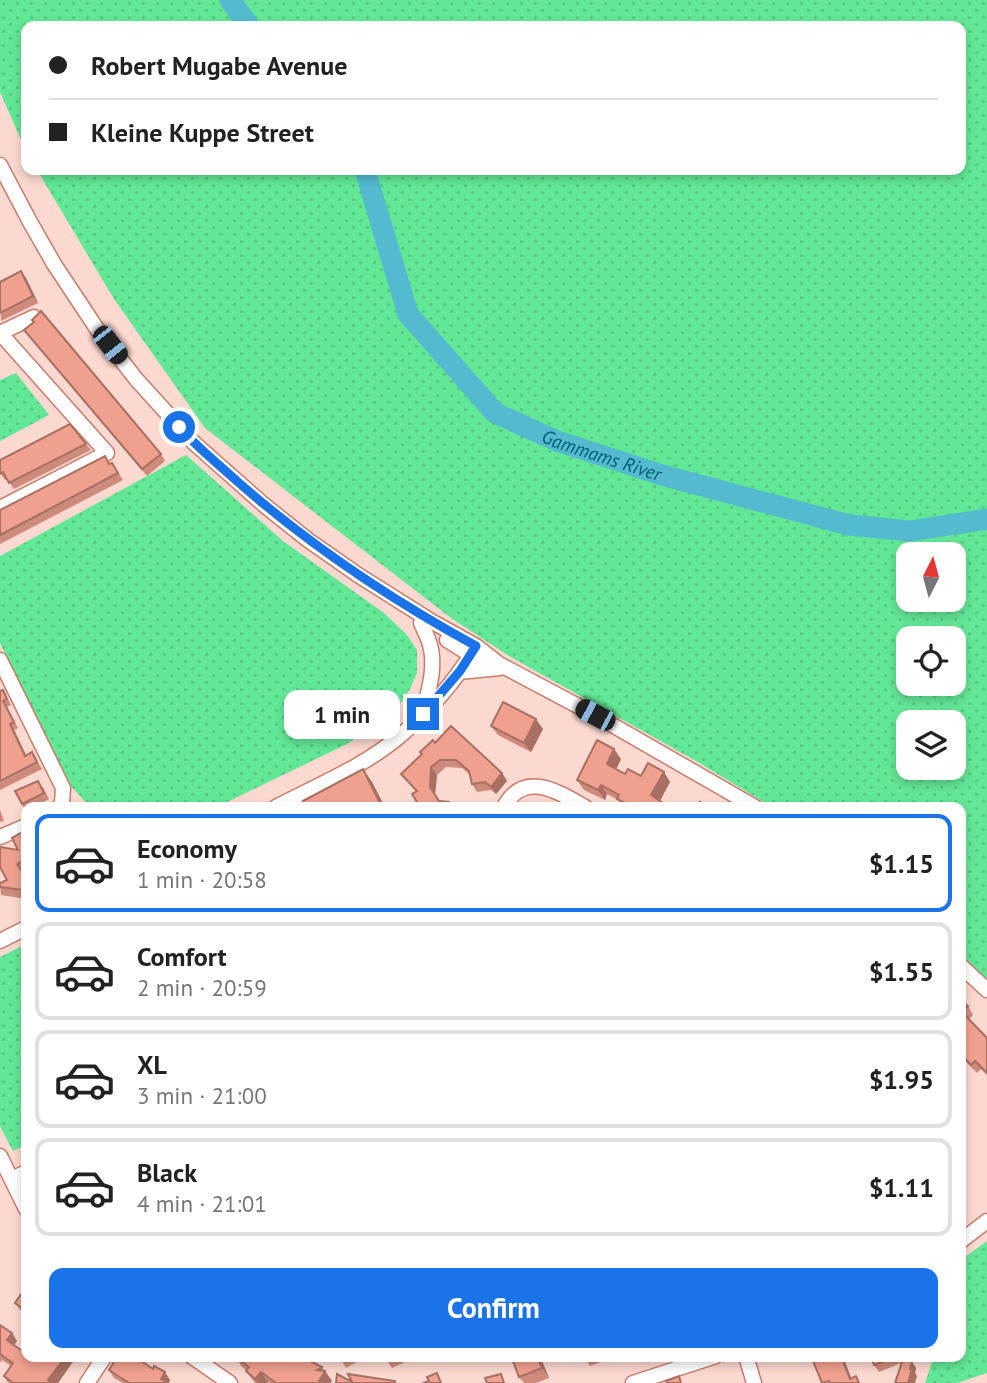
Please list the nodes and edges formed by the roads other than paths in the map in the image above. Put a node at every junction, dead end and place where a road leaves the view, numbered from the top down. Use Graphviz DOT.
graph roads {
  1 [pos="0,165"];
  2 [pos="0,182"];
  3 [pos="34,317"];
  4 [pos="0,333"];
  5 [pos="0,508"];
  6 [pos="421,623"];
  7 [pos="473,650"];
  8 [pos="0,660"];
  9 [pos="504,667"];
  10 [pos="460,671"];
  11 [pos="423,714"];
  12 [pos="62,802"];
  13 [pos="286,802"];
  14 [pos="507,802"];
  15 [pos="575,802"];
  16 [pos="746,802"];
  17 [pos="21,828"];
  18 [pos="0,837"];
  19 [pos="21,930"];
  20 [pos="0,940"];
  21 [pos="966,971"];
  22 [pos="987,990"];
  23 [pos="0,1156"];
  24 [pos="21,1174"];
  25 [pos="12,1179"];
  26 [pos="21,1198"];
  27 [pos="987,1221"];
  28 [pos="966,1237"];
  29 [pos="101,1362"];
  30 [pos="200,1362"];
  31 [pos="698,1362"];
  32 [pos="748,1362"];
  33 [pos="87,1383"];
  34 [pos="230,1383"];
  35 [pos="633,1383"];
  36 [pos="754,1383"];
  1 -- 7 [label="street"];
  2 -- 6 [label="street"];
  3 -- 4 [label="street"];
  4 -- 5 [label="street"];
  6 -- 7 [label="street"];
  6 -- 11 [label="street"];
  7 -- 9 [label="street"];
  7 -- 10 [label="street"];
  8 -- 12 [label="street"];
  9 -- 10 [label="street"];
  9 -- 16 [label="street"];
  10 -- 11 [label="street"];
  11 -- 13 [label="street"];
  14 -- 15 [label="street"];
  17 -- 18 [label="street"];
  19 -- 20 [label="street"];
  21 -- 22 [label="street"];
  23 -- 25 [label="street"];
  24 -- 25 [label="street"];
  25 -- 26 [label="street"];
  27 -- 28 [label="street"];
  29 -- 33 [label="street"];
  30 -- 34 [label="street"];
  31 -- 35 [label="street"];
  32 -- 36 [label="street"];
}
